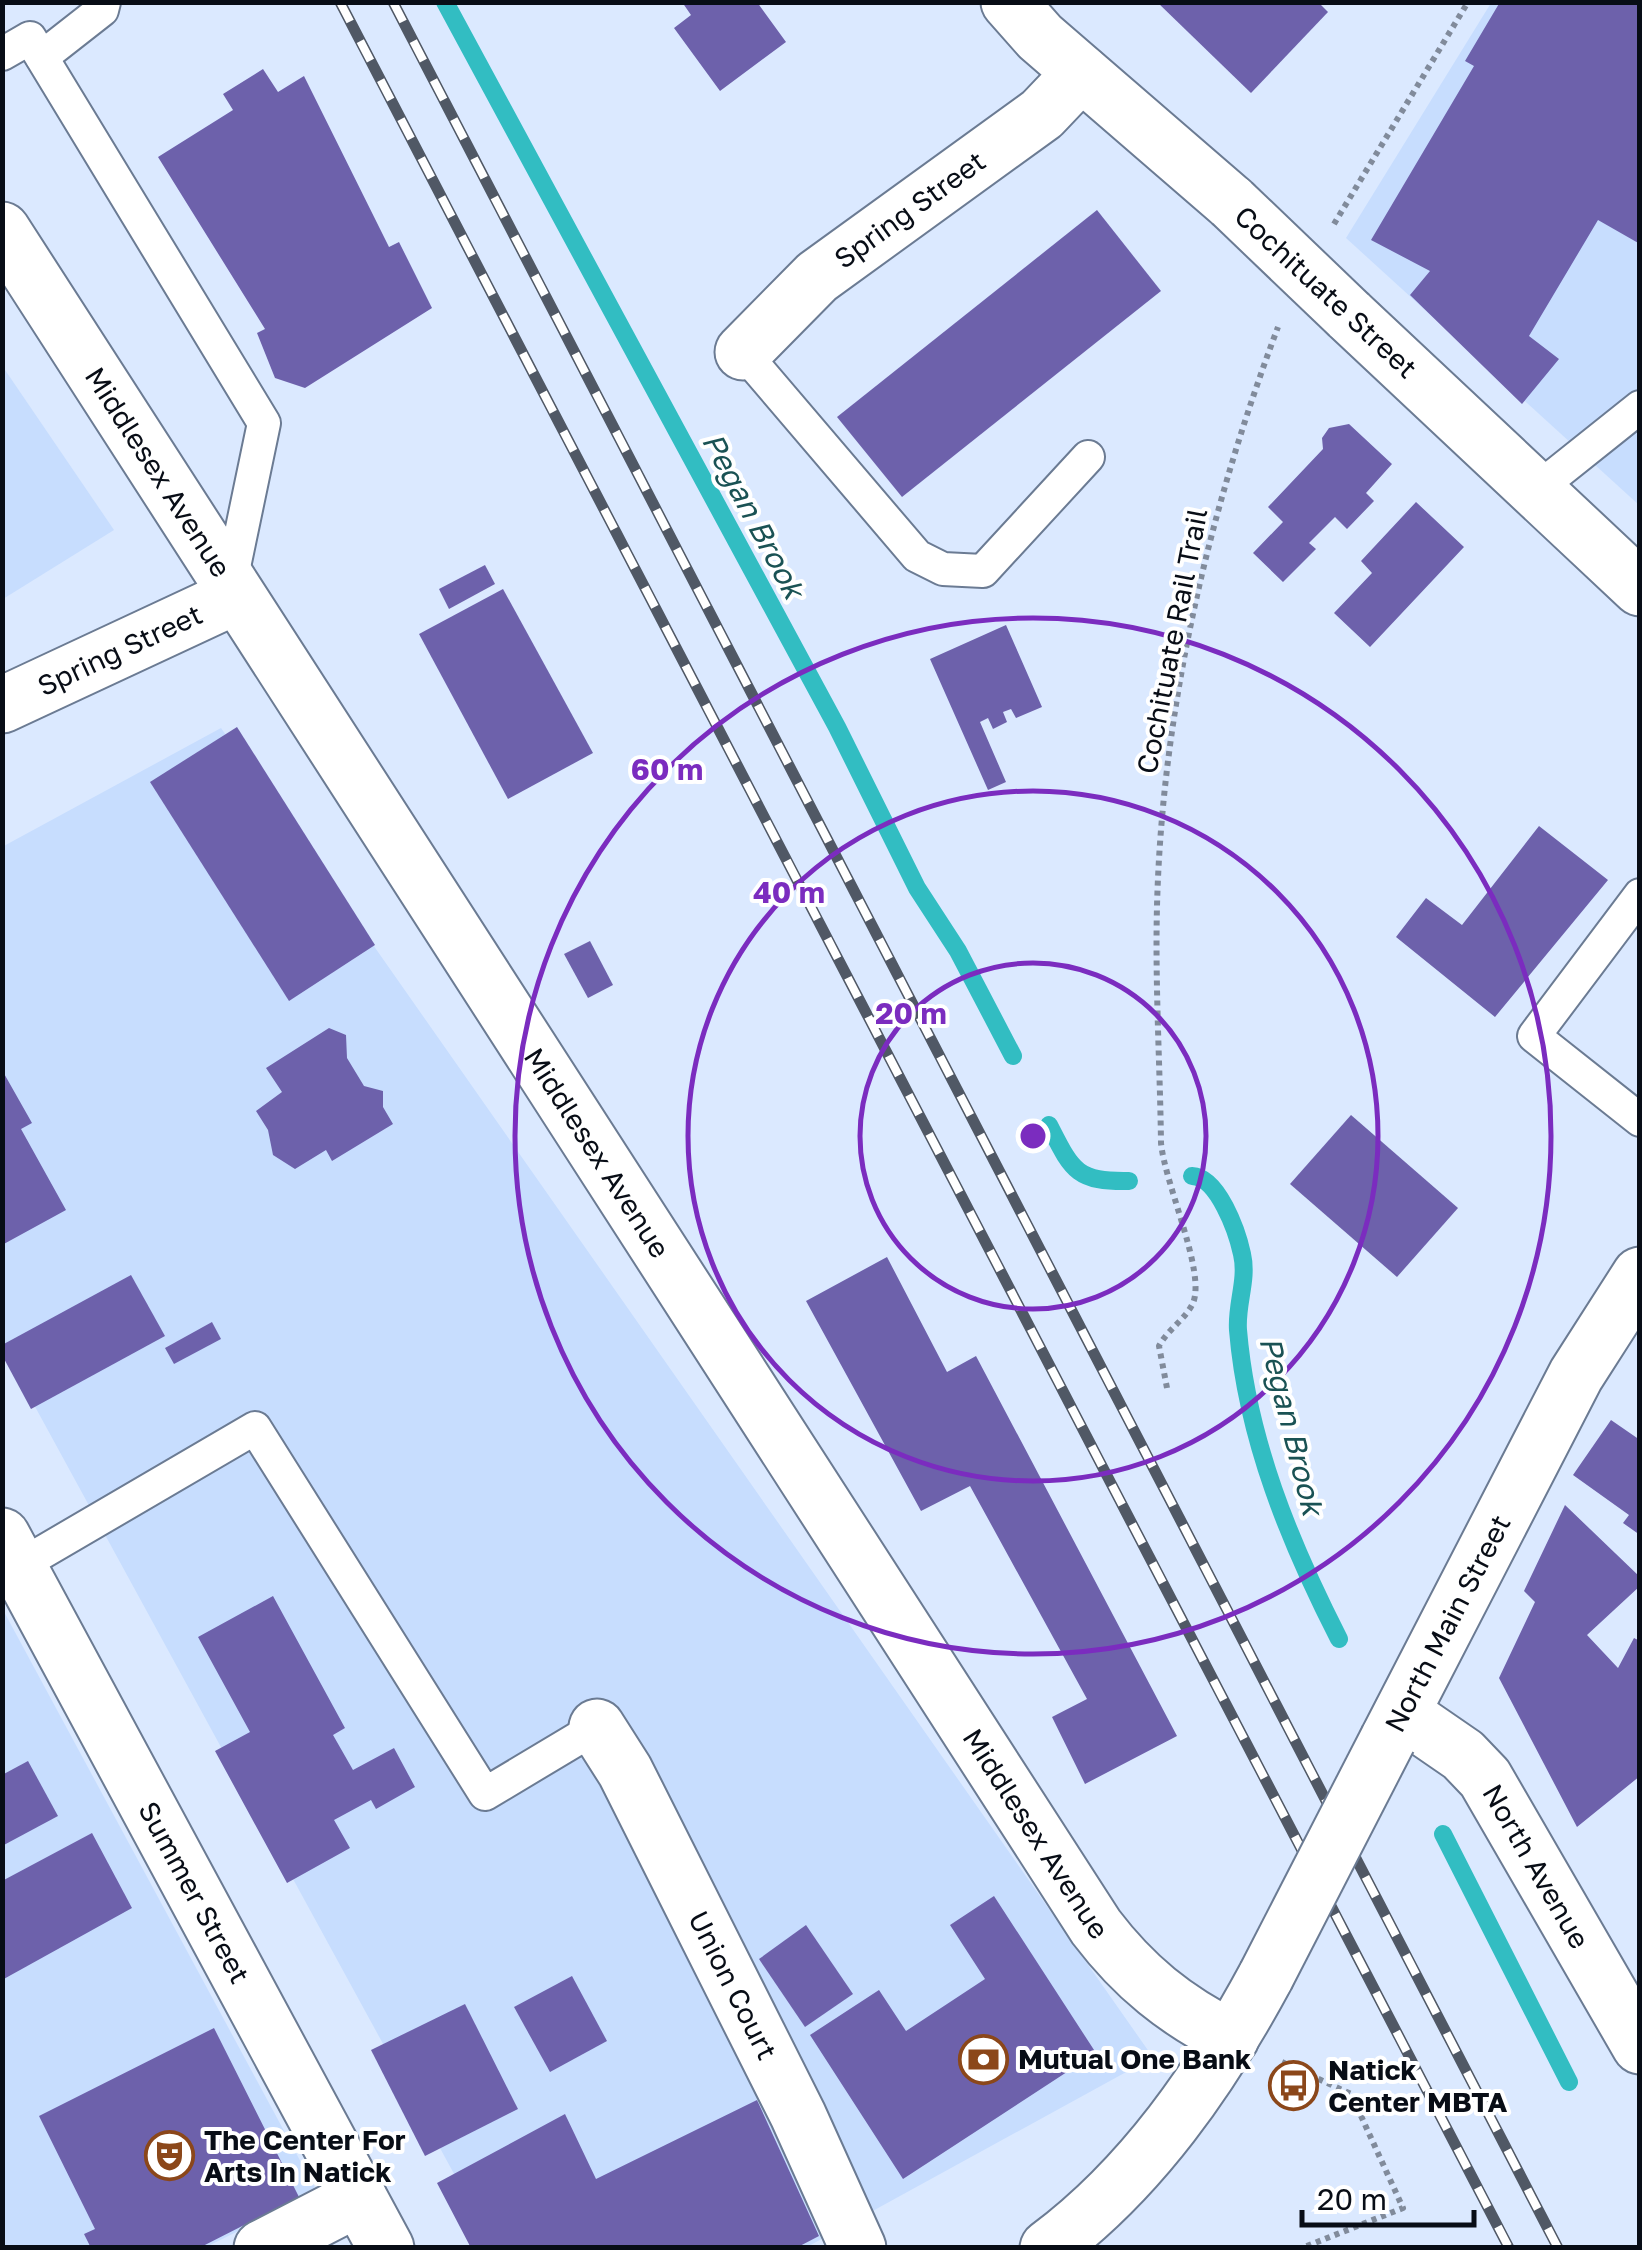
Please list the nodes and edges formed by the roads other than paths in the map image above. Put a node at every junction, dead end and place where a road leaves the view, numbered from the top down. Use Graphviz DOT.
graph roads {
  1 [pos="104,2"];
  2 [pos="1009,2"];
  3 [pos="2,54"];
  4 [pos="42,58"];
  5 [pos="1081,73"];
  6 [pos="2,230"];
  7 [pos="743,352"];
  8 [pos="1640,407"];
  9 [pos="1088,457"];
  10 [pos="1536,490"];
  11 [pos="1640,588"];
  12 [pos="233,590"];
  13 [pos="2,705"];
  14 [pos="1640,895"];
  15 [pos="1640,1120"];
  16 [pos="1640,1275"];
  17 [pos="11,1551"];
  18 [pos="1395,1726"];
  19 [pos="598,1727"];
  20 [pos="1231,2038"];
  21 [pos="1640,2046"];
  22 [pos="359,2198"];
  23 [pos="262,2248"];
  24 [pos="386,2248"];
  25 [pos="858,2248"];
  26 [pos="1048,2248"];
  1 -- 4 [label="lane"];
  2 -- 5 [label="street, Cochituate Street"];
  3 -- 4 [label="lane"];
  4 -- 12 [label="lane"];
  5 -- 7 [label="street, Spring Street"];
  5 -- 10 [label="street, Cochituate Street, bridge"];
  6 -- 12 [label="street, Middlesex Avenue"];
  7 -- 9 [label="lane"];
  8 -- 10 [label="lane"];
  10 -- 11 [label="street, Cochituate Street"];
  12 -- 13 [label="street, Spring Street"];
  12 -- 20 [label="street, Middlesex Avenue"];
  14 -- 15 [label="lane"];
  16 -- 18 [label="street, North Main Street"];
  17 -- 19 [label="lane"];
  17 -- 22 [label="street, Summer Street"];
  18 -- 20 [label="street, North Main Street, bridge"];
  18 -- 21 [label="street, North Avenue"];
  19 -- 25 [label="street, Union Court"];
  20 -- 26 [label="street, North Main Street"];
  22 -- 23 [label="street"];
  22 -- 24 [label="street, Summer Street"];
}
